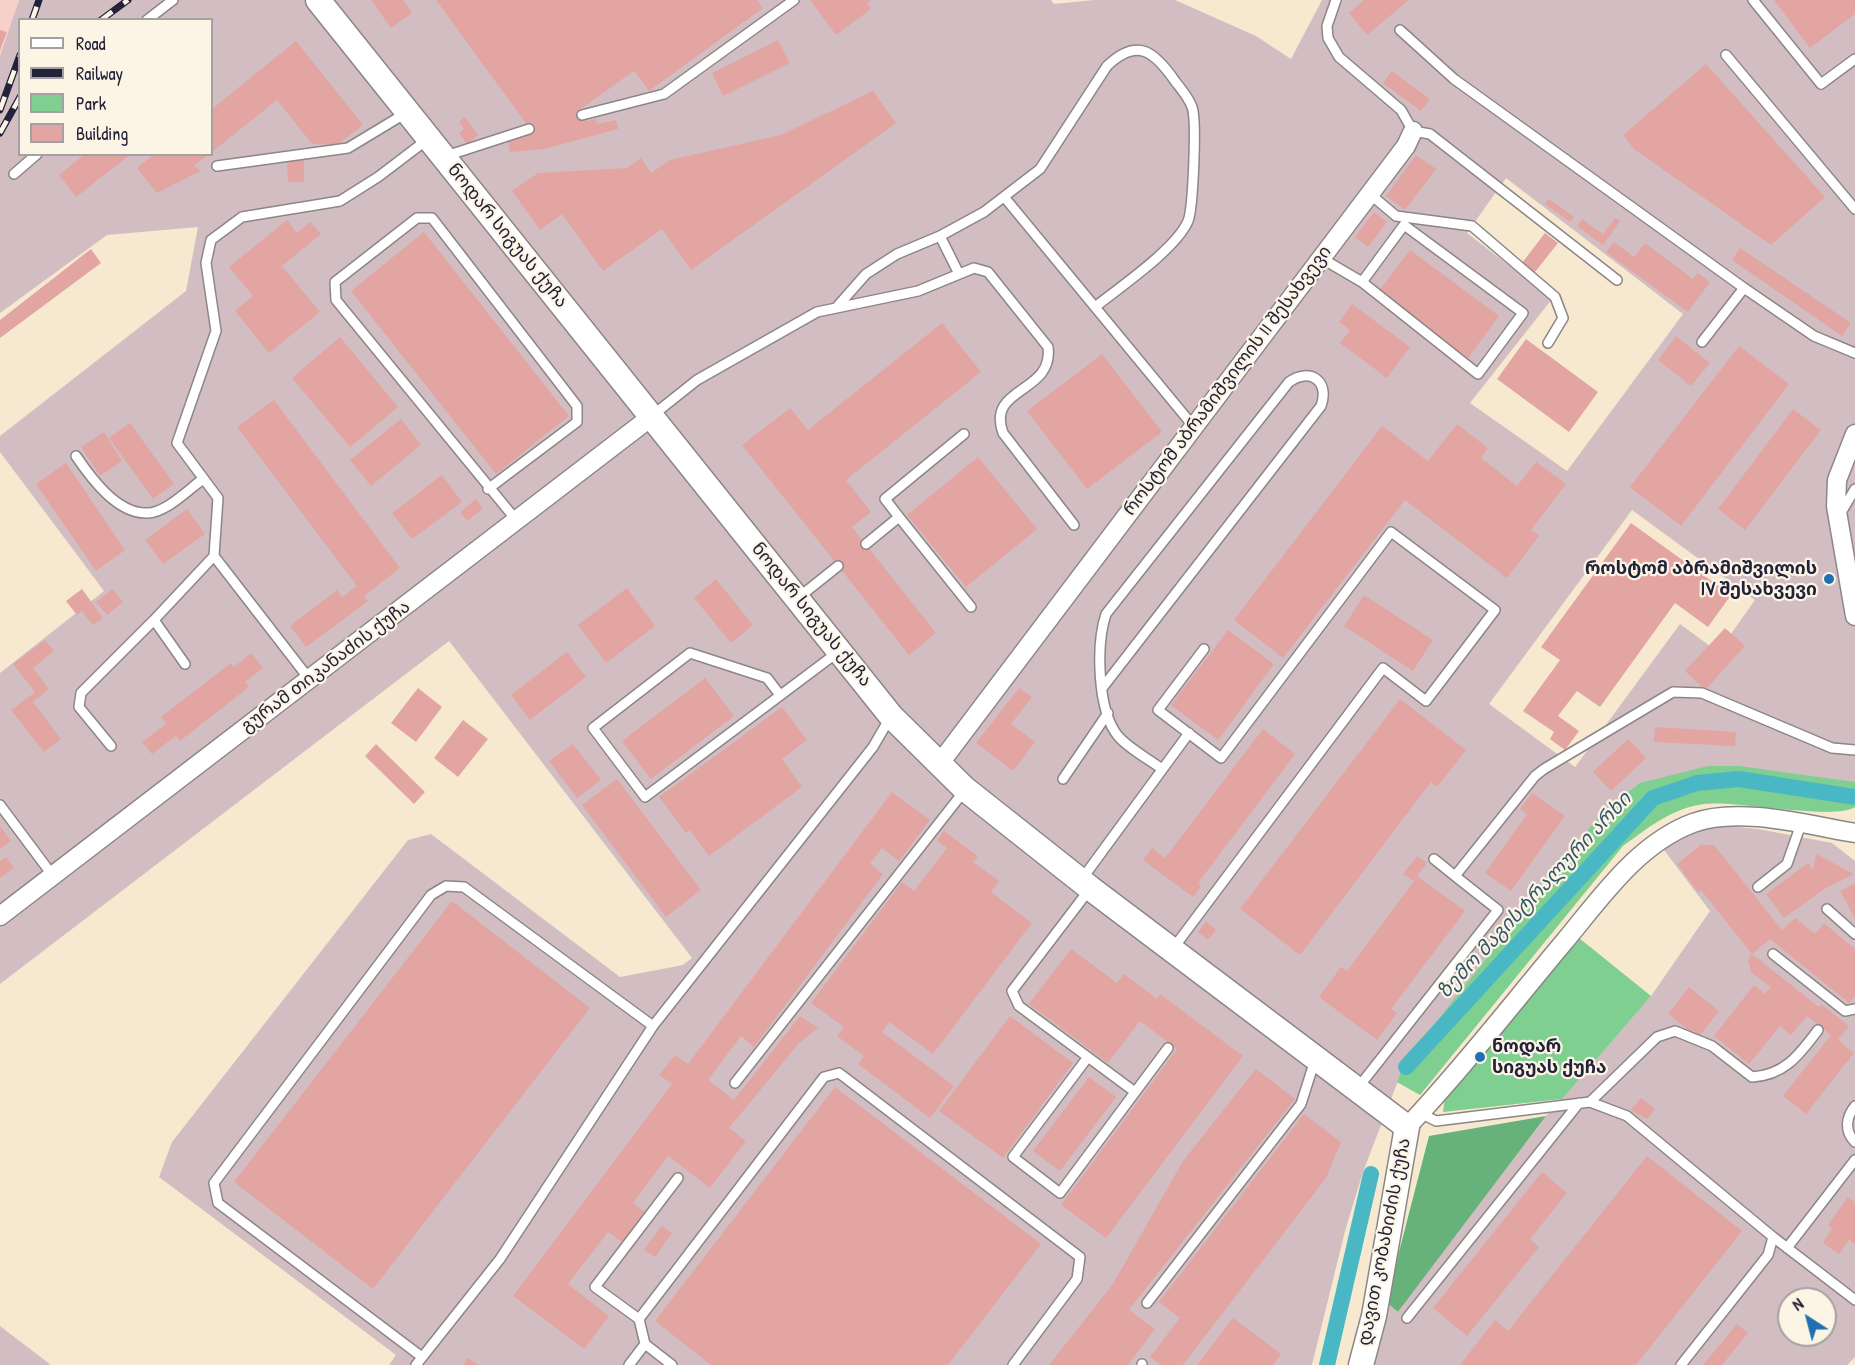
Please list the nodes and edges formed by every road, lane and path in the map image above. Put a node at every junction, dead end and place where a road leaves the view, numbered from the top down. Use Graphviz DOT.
graph roads {
  1 [pos="173,0"];
  2 [pos="318,0"];
  3 [pos="794,0"];
  4 [pos="1336,0"];
  5 [pos="1753,0"];
  6 [pos="150,18"];
  7 [pos="1400,30"];
  8 [pos="1726,55"];
  9 [pos="1855,59"];
  10 [pos="408,112"];
  11 [pos="582,116"];
  12 [pos="529,129"];
  13 [pos="1413,131"];
  14 [pos="436,147"];
  15 [pos="35,156"];
  16 [pos="217,166"];
  17 [pos="14,174"];
  18 [pos="1370,194"];
  19 [pos="1005,198"];
  20 [pos="1855,208"];
  21 [pos="940,236"];
  22 [pos="1321,258"];
  23 [pos="958,272"];
  24 [pos="1617,280"];
  25 [pos="1362,282"];
  26 [pos="1744,288"];
  27 [pos="1095,307"];
  28 [pos="836,308"];
  29 [pos="1702,342"];
  30 [pos="1548,343"];
  31 [pos="1855,353"];
  32 [pos="651,417"];
  33 [pos="1194,427"];
  34 [pos="1855,434"];
  35 [pos="964,435"];
  36 [pos="76,456"];
  37 [pos="203,479"];
  38 [pos="488,489"];
  39 [pos="1855,489"];
  40 [pos="900,517"];
  41 [pos="1838,518"];
  42 [pos="518,521"];
  43 [pos="1074,525"];
  44 [pos="866,544"];
  45 [pos="214,556"];
  46 [pos="838,566"];
  47 [pos="798,598"];
  48 [pos="971,607"];
  49 [pos="1855,616"];
  50 [pos="154,620"];
  51 [pos="1203,649"];
  52 [pos="840,650"];
  53 [pos="185,664"];
  54 [pos="310,680"];
  55 [pos="1103,687"];
  56 [pos="780,695"];
  57 [pos="1108,713"];
  58 [pos="891,716"];
  59 [pos="1189,733"];
  60 [pos="111,746"];
  61 [pos="1855,750"];
  62 [pos="940,763"];
  63 [pos="1162,769"];
  64 [pos="1063,779"];
  65 [pos="965,789"];
  66 [pos="0,805"];
  67 [pos="1801,824"];
  68 [pos="1855,836"];
  69 [pos="1434,859"];
  70 [pos="52,876"];
  71 [pos="1455,876"];
  72 [pos="1085,884"];
  73 [pos="1758,887"];
  74 [pos="1827,909"];
  75 [pos="0,916"];
  76 [pos="1855,934"];
  77 [pos="1172,950"];
  78 [pos="1773,954"];
  79 [pos="1855,1010"];
  80 [pos="653,1026"];
  81 [pos="1818,1030"];
  82 [pos="1168,1048"];
  83 [pos="1088,1057"];
  84 [pos="1316,1058"];
  85 [pos="735,1083"];
  86 [pos="1357,1089"];
  87 [pos="1135,1092"];
  88 [pos="1590,1102"];
  89 [pos="1579,1103"];
  90 [pos="1855,1106"];
  91 [pos="1413,1120"];
  92 [pos="1855,1142"];
  93 [pos="1855,1160"];
  94 [pos="678,1178"];
  95 [pos="1773,1237"];
  96 [pos="1787,1248"];
  97 [pos="1855,1300"];
  98 [pos="1147,1303"];
  99 [pos="1407,1318"];
  100 [pos="639,1319"];
  101 [pos="645,1344"];
  102 [pos="419,1361"];
  103 [pos="629,1365"];
  104 [pos="672,1365"];
  105 [pos="1012,1365"];
  106 [pos="1360,1365"];
  107 [pos="1681,1365"];
  1 -- 6 [label="lane"];
  2 -- 10 [label="street, ნოდარ სიგუას ქუჩა"];
  3 -- 11 [label="lane"];
  4 -- 13 [label="lane"];
  5 -- 9 [label="lane"];
  7 -- 26 [label="lane"];
  8 -- 20 [label="lane"];
  10 -- 14 [label="street, ნოდარ სიგუას ქუჩა"];
  10 -- 16 [label="lane"];
  12 -- 14 [label="lane"];
  13 -- 18 [label="street, როსტომ აბრამიშვილის II შესახვევი"];
  13 -- 24 [label="lane"];
  14 -- 32 [label="street, ნოდარ სიგუას ქუჩა"];
  14 -- 37 [label="lane"];
  15 -- 17 [label="lane"];
  18 -- 22 [label="street, როსტომ აბრამიშვილის II შესახვევი"];
  18 -- 30 [label="lane"];
  19 -- 21 [label="lane"];
  19 -- 27 [label="lane"];
  19 -- 27 [label="lane"];
  21 -- 23 [label="lane"];
  21 -- 28 [label="lane"];
  22 -- 25 [label="lane"];
  22 -- 33 [label="street, როსტომ აბრამიშვილის II შესახვევი"];
  23 -- 28 [label="lane"];
  23 -- 43 [label="lane"];
  25 -- 25 [label="lane"];
  26 -- 29 [label="lane"];
  26 -- 31 [label="lane"];
  27 -- 33 [label="lane"];
  28 -- 32 [label="lane"];
  32 -- 42 [label="street, გურამ თიკანაძის ქუჩა"];
  32 -- 47 [label="street, ნოდარ სიგუას ქუჩა"];
  33 -- 62 [label="street, როსტომ აბრამიშვილის II შესახვევი"];
  34 -- 41 [label="street"];
  35 -- 40 [label="lane"];
  36 -- 37 [label="lane"];
  37 -- 45 [label="lane"];
  38 -- 38 [label="lane"];
  38 -- 42 [label="lane"];
  39 -- 41 [label="lane"];
  40 -- 44 [label="lane"];
  40 -- 48 [label="lane"];
  41 -- 49 [label="street"];
  42 -- 54 [label="street, გურამ თიკანაძის ქუჩა"];
  45 -- 50 [label="lane"];
  45 -- 54 [label="lane"];
  46 -- 47 [label="lane"];
  47 -- 52 [label="street, ნოდარ სიგუას ქუჩა"];
  50 -- 53 [label="lane"];
  50 -- 60 [label="lane"];
  51 -- 59 [label="lane"];
  52 -- 56 [label="lane"];
  52 -- 58 [label="street, ნოდარ სიგუას ქუჩა"];
  54 -- 70 [label="street, გურამ თიკანაძის ქუჩა"];
  55 -- 55 [label="lane"];
  55 -- 57 [label="lane"];
  56 -- 56 [label="lane"];
  57 -- 63 [label="lane"];
  57 -- 64 [label="lane"];
  58 -- 62 [label="street, ნოდარ სიგუას ქუჩა"];
  58 -- 80 [label="lane"];
  59 -- 63 [label="lane"];
  59 -- 77 [label="lane"];
  61 -- 71 [label="lane"];
  62 -- 65 [label="street, ნოდარ სიგუას ქუჩა"];
  63 -- 72 [label="lane"];
  65 -- 72 [label="street, ნოდარ სიგუას ქუჩა"];
  65 -- 85 [label="lane"];
  66 -- 70 [label="lane"];
  67 -- 68 [label="street"];
  67 -- 73 [label="lane"];
  67 -- 91 [label="street"];
  69 -- 71 [label="lane"];
  70 -- 75 [label="street, გურამ თიკანაძის ქუჩა"];
  71 -- 86 [label="lane"];
  72 -- 77 [label="street, ნოდარ სიგუას ქუჩა"];
  72 -- 83 [label="lane"];
  74 -- 76 [label="lane"];
  77 -- 84 [label="street, ნოდარ სიგუას ქუჩა"];
  78 -- 79 [label="lane"];
  80 -- 102 [label="lane"];
  80 -- 102 [label="lane"];
  81 -- 88 [label="lane"];
  82 -- 87 [label="lane"];
  83 -- 87 [label="lane"];
  83 -- 87 [label="lane"];
  84 -- 86 [label="street, ნოდარ სიგუას ქუჩა"];
  84 -- 98 [label="lane"];
  86 -- 91 [label="street, ნოდარ სიგუას ქუჩა"];
  88 -- 89 [label="lane"];
  88 -- 95 [label="lane"];
  89 -- 91 [label="lane"];
  89 -- 99 [label="lane"];
  90 -- 92 [label="lane"];
  91 -- 106 [label="street, დავით კობახიძის ქუჩა"];
  93 -- 96 [label="lane"];
  94 -- 100 [label="lane"];
  95 -- 96 [label="lane"];
  95 -- 107 [label="lane"];
  96 -- 97 [label="lane"];
  100 -- 101 [label="lane"];
  100 -- 105 [label="lane"];
  101 -- 103 [label="lane"];
  101 -- 104 [label="lane"];
}
